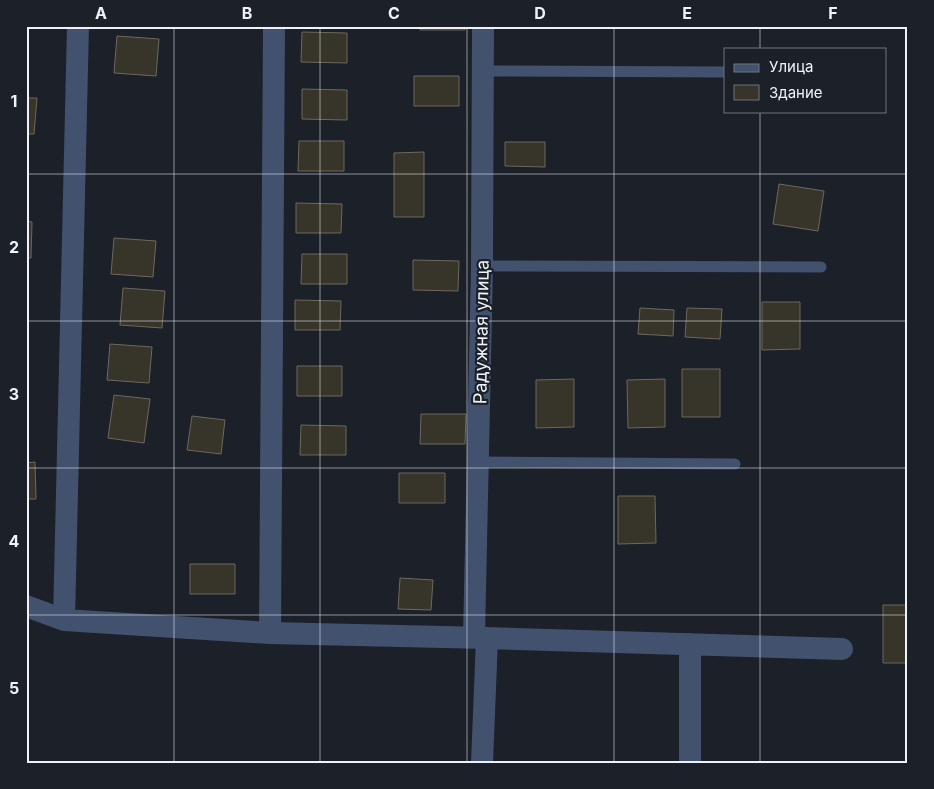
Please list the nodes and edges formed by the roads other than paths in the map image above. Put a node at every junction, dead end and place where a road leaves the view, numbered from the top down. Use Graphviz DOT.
graph roads {
  1 [pos="78,26"];
  2 [pos="274,26"];
  3 [pos="483,26"];
  4 [pos="483,71"];
  5 [pos="724,72"];
  6 [pos="482,266"];
  7 [pos="820,267"];
  8 [pos="478,462"];
  9 [pos="735,464"];
  10 [pos="26,606"];
  11 [pos="64,620"];
  12 [pos="270,633"];
  13 [pos="481,638"];
  14 [pos="690,644"];
  15 [pos="842,649"];
  16 [pos="482,763"];
  17 [pos="690,763"];
  1 -- 11 [label="street"];
  2 -- 12 [label="street"];
  3 -- 4 [label="street, Радужная улица"];
  4 -- 5 [label="lane"];
  4 -- 6 [label="street, Радужная улица"];
  6 -- 7 [label="lane"];
  6 -- 8 [label="street, Радужная улица"];
  8 -- 9 [label="lane"];
  8 -- 13 [label="street, Радужная улица"];
  10 -- 11 [label="street"];
  11 -- 12 [label="street"];
  12 -- 13 [label="street"];
  13 -- 14 [label="street"];
  13 -- 16 [label="street, Радужная улица"];
  14 -- 15 [label="street"];
  14 -- 17 [label="street"];
}
